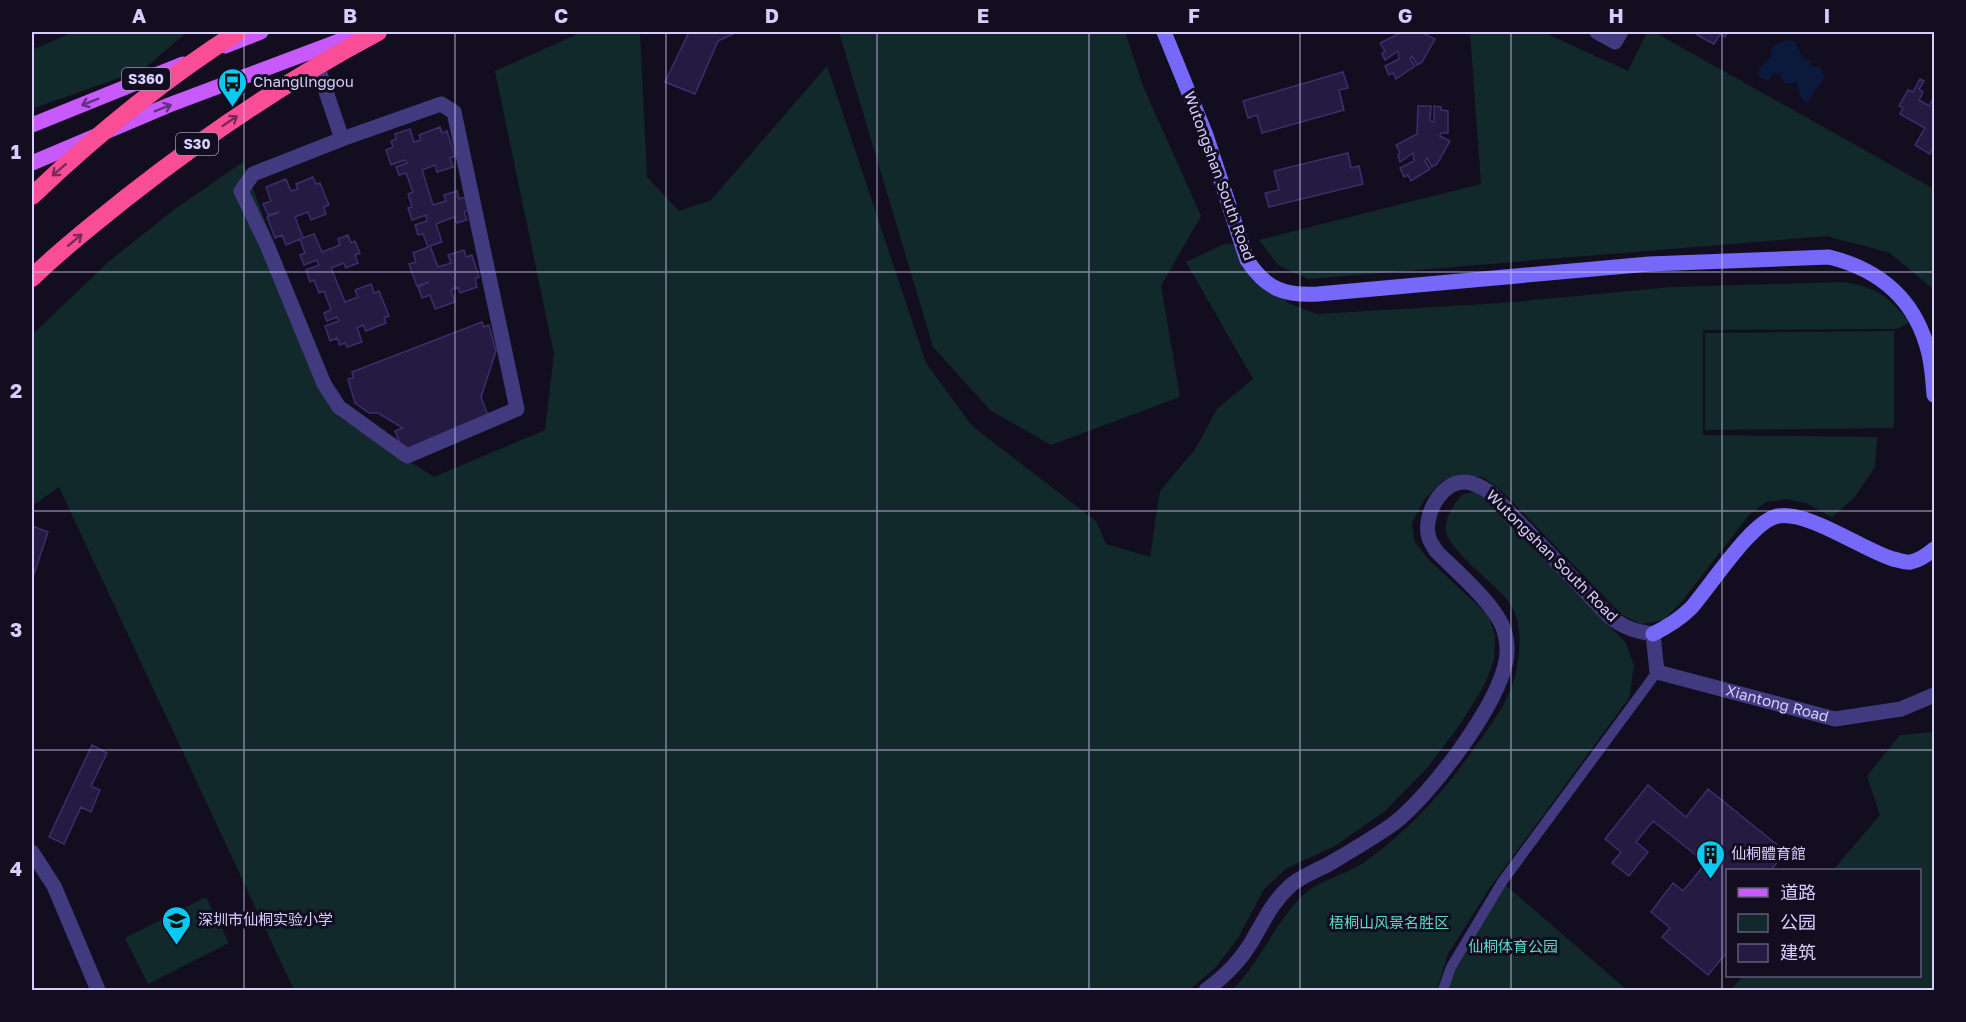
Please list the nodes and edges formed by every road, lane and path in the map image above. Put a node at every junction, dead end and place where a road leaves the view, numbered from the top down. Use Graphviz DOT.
graph roads {
  1 [pos="238,32"];
  2 [pos="261,32"];
  3 [pos="363,32"];
  4 [pos="378,32"];
  5 [pos="1164,32"];
  6 [pos="1597,32"];
  7 [pos="1618,37"];
  8 [pos="312,50"];
  9 [pos="32,125"];
  10 [pos="342,139"];
  11 [pos="32,163"];
  12 [pos="32,196"];
  13 [pos="32,278"];
  14 [pos="1935,395"];
  15 [pos="1935,549"];
  16 [pos="1653,634"];
  17 [pos="1657,672"];
  18 [pos="1935,695"];
  19 [pos="32,852"];
  20 [pos="98,990"];
  21 [pos="1206,990"];
  22 [pos="1443,990"];
  1 -- 12 [label="highway, one-way"];
  2 -- 9 [label="main road, S360, one-way"];
  3 -- 8 [label="main road, S360"];
  13 -- 4 [label="highway, S30, one-way"];
  5 -- 14 [label="street, Wutongshan South Road"];
  6 -- 7 [label="street"];
  8 -- 10 [label="street"];
  11 -- 8 [label="main road, S360, one-way"];
  10 -- 10 [label="street"];
  15 -- 16 [label="street"];
  16 -- 17 [label="street"];
  16 -- 21 [label="street, Wutongshan South Road"];
  17 -- 18 [label="street, Xiantong Road"];
  17 -- 22 [label="lane"];
  19 -- 20 [label="street"];
}
